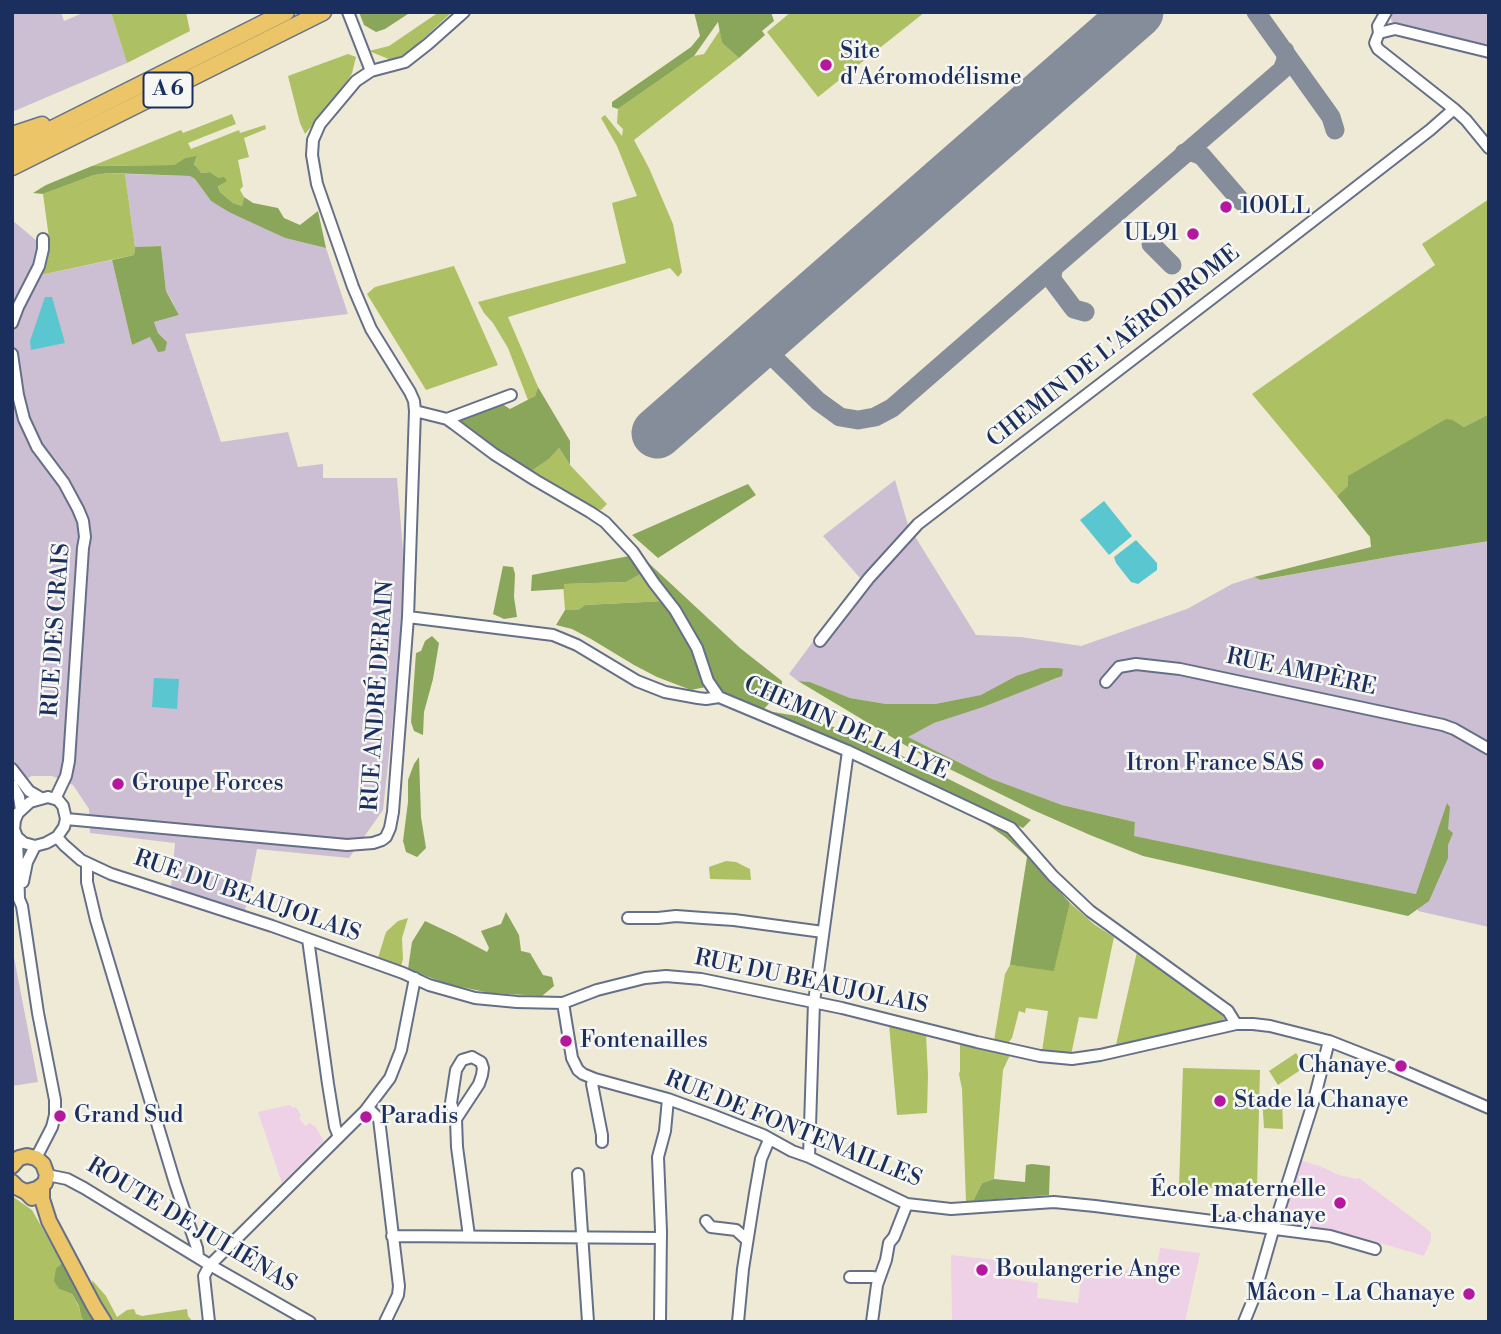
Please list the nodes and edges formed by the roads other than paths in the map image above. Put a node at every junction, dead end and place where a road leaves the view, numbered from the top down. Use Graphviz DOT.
graph roads {
  1 [pos="286,12"];
  2 [pos="323,12"];
  3 [pos="464,12"];
  4 [pos="1386,12"];
  5 [pos="350,18"];
  6 [pos="1379,33"];
  7 [pos="1489,52"];
  8 [pos="371,71"];
  9 [pos="1454,109"];
  10 [pos="85,113"];
  11 [pos="12,135"];
  12 [pos="1489,148"];
  13 [pos="12,149"];
  14 [pos="12,167"];
  15 [pos="43,239"];
  16 [pos="12,323"];
  17 [pos="12,354"];
  18 [pos="511,395"];
  19 [pos="415,411"];
  20 [pos="447,419"];
  21 [pos="408,617"];
  22 [pos="820,640"];
  23 [pos="1106,682"];
  24 [pos="719,697"];
  25 [pos="1489,749"];
  26 [pos="848,751"];
  27 [pos="12,769"];
  28 [pos="12,785"];
  29 [pos="41,798"];
  30 [pos="55,799"];
  31 [pos="16,816"];
  32 [pos="71,819"];
  33 [pos="57,836"];
  34 [pos="17,837"];
  35 [pos="35,846"];
  36 [pos="87,864"];
  37 [pos="22,906"];
  38 [pos="628,918"];
  39 [pos="823,932"];
  40 [pos="308,939"];
  41 [pos="415,978"];
  42 [pos="814,1002"];
  43 [pos="562,1003"];
  44 [pos="1236,1024"];
  45 [pos="1329,1041"];
  46 [pos="595,1079"];
  47 [pos="668,1099"];
  48 [pos="368,1108"];
  49 [pos="1489,1108"];
  50 [pos="456,1119"];
  51 [pos="339,1137"];
  52 [pos="769,1140"];
  53 [pos="602,1142"];
  54 [pos="808,1157"];
  55 [pos="36,1158"];
  56 [pos="15,1160"];
  57 [pos="578,1174"];
  58 [pos="45,1180"];
  59 [pos="12,1182"];
  60 [pos="26,1192"];
  61 [pos="907,1203"];
  62 [pos="50,1221"];
  63 [pos="706,1221"];
  64 [pos="1273,1229"];
  65 [pos="393,1236"];
  66 [pos="469,1236"];
  67 [pos="583,1237"];
  68 [pos="661,1238"];
  69 [pos="747,1240"];
  70 [pos="1375,1249"];
  71 [pos="198,1257"];
  72 [pos="859,1264"];
  73 [pos="210,1265"];
  74 [pos="879,1278"];
  75 [pos="104,1322"];
  76 [pos="209,1322"];
  77 [pos="310,1322"];
  78 [pos="385,1322"];
  79 [pos="588,1322"];
  80 [pos="660,1322"];
  81 [pos="738,1322"];
  82 [pos="872,1322"];
  83 [pos="1244,1322"];
  1 -- 10 [label="highway, A 6"];
  2 -- 14 [label="highway, A 6"];
  3 -- 8 [label="street"];
  4 -- 6 [label="street"];
  5 -- 8 [label="street"];
  6 -- 7 [label="street"];
  6 -- 9 [label="street"];
  8 -- 19 [label="street"];
  9 -- 12 [label="street"];
  9 -- 22 [label="street, CHEMIN DE L'AÉRODROME"];
  10 -- 11 [label="highway"];
  10 -- 13 [label="highway, A 6"];
  15 -- 16 [label="street"];
  17 -- 30 [label="street, RUE DES CRAIS"];
  18 -- 20 [label="street"];
  19 -- 20 [label="street, CHEMIN DE LA LYE"];
  19 -- 21 [label="street, RUE ANDRÉ DERAIN"];
  20 -- 24 [label="street, CHEMIN DE LA LYE"];
  21 -- 24 [label="street"];
  21 -- 32 [label="street, RUE ANDRÉ DERAIN"];
  23 -- 25 [label="street, RUE AMPÈRE"];
  24 -- 26 [label="street, CHEMIN DE LA LYE"];
  26 -- 39 [label="street"];
  26 -- 44 [label="street, CHEMIN DE LA LYE"];
  27 -- 29 [label="street"];
  28 -- 31 [label="street"];
  29 -- 30 [label="street"];
  29 -- 31 [label="street"];
  30 -- 32 [label="street"];
  31 -- 34 [label="street"];
  32 -- 33 [label="street"];
  33 -- 35 [label="street"];
  33 -- 36 [label="street, RUE DU BEAUJOLAIS"];
  34 -- 35 [label="street"];
  34 -- 37 [label="street"];
  35 -- 37 [label="street"];
  36 -- 40 [label="street, RUE DU BEAUJOLAIS"];
  36 -- 71 [label="street"];
  37 -- 55 [label="street"];
  38 -- 39 [label="street"];
  39 -- 42 [label="street"];
  40 -- 41 [label="street, RUE DU BEAUJOLAIS"];
  40 -- 51 [label="street"];
  41 -- 43 [label="street, RUE DU BEAUJOLAIS"];
  41 -- 48 [label="street"];
  42 -- 43 [label="street, RUE DU BEAUJOLAIS"];
  42 -- 44 [label="street, RUE DU BEAUJOLAIS"];
  42 -- 54 [label="street"];
  43 -- 46 [label="street, RUE DE FONTENAILLES"];
  44 -- 45 [label="street, RUE DU BEAUJOLAIS"];
  45 -- 49 [label="street, RUE DU BEAUJOLAIS"];
  45 -- 64 [label="street"];
  46 -- 47 [label="street, RUE DE FONTENAILLES"];
  46 -- 53 [label="street"];
  47 -- 52 [label="street, RUE DE FONTENAILLES"];
  47 -- 68 [label="street"];
  48 -- 51 [label="street"];
  48 -- 65 [label="street"];
  50 -- 50 [label="street"];
  50 -- 66 [label="street"];
  51 -- 73 [label="street"];
  52 -- 54 [label="street, RUE DE FONTENAILLES"];
  52 -- 69 [label="street"];
  54 -- 61 [label="street, RUE DE FONTENAILLES"];
  55 -- 56 [label="main road"];
  55 -- 58 [label="main road"];
  57 -- 67 [label="street"];
  58 -- 60 [label="main road"];
  58 -- 62 [label="main road"];
  58 -- 71 [label="street, ROUTE DE JULIÉNAS"];
  59 -- 60 [label="main road"];
  60 -- 62 [label="main road"];
  61 -- 64 [label="street, RUE DE FONTENAILLES"];
  61 -- 74 [label="street"];
  62 -- 75 [label="main road"];
  63 -- 69 [label="street"];
  64 -- 70 [label="street, RUE DE FONTENAILLES"];
  64 -- 83 [label="street"];
  65 -- 66 [label="street"];
  65 -- 78 [label="street"];
  66 -- 67 [label="street"];
  67 -- 68 [label="street"];
  67 -- 79 [label="street"];
  68 -- 80 [label="street"];
  69 -- 81 [label="street"];
  71 -- 73 [label="street, ROUTE DE JULIÉNAS"];
  72 -- 74 [label="street"];
  73 -- 76 [label="street"];
  73 -- 77 [label="street, ROUTE DE JULIÉNAS"];
  74 -- 82 [label="street"];
}
